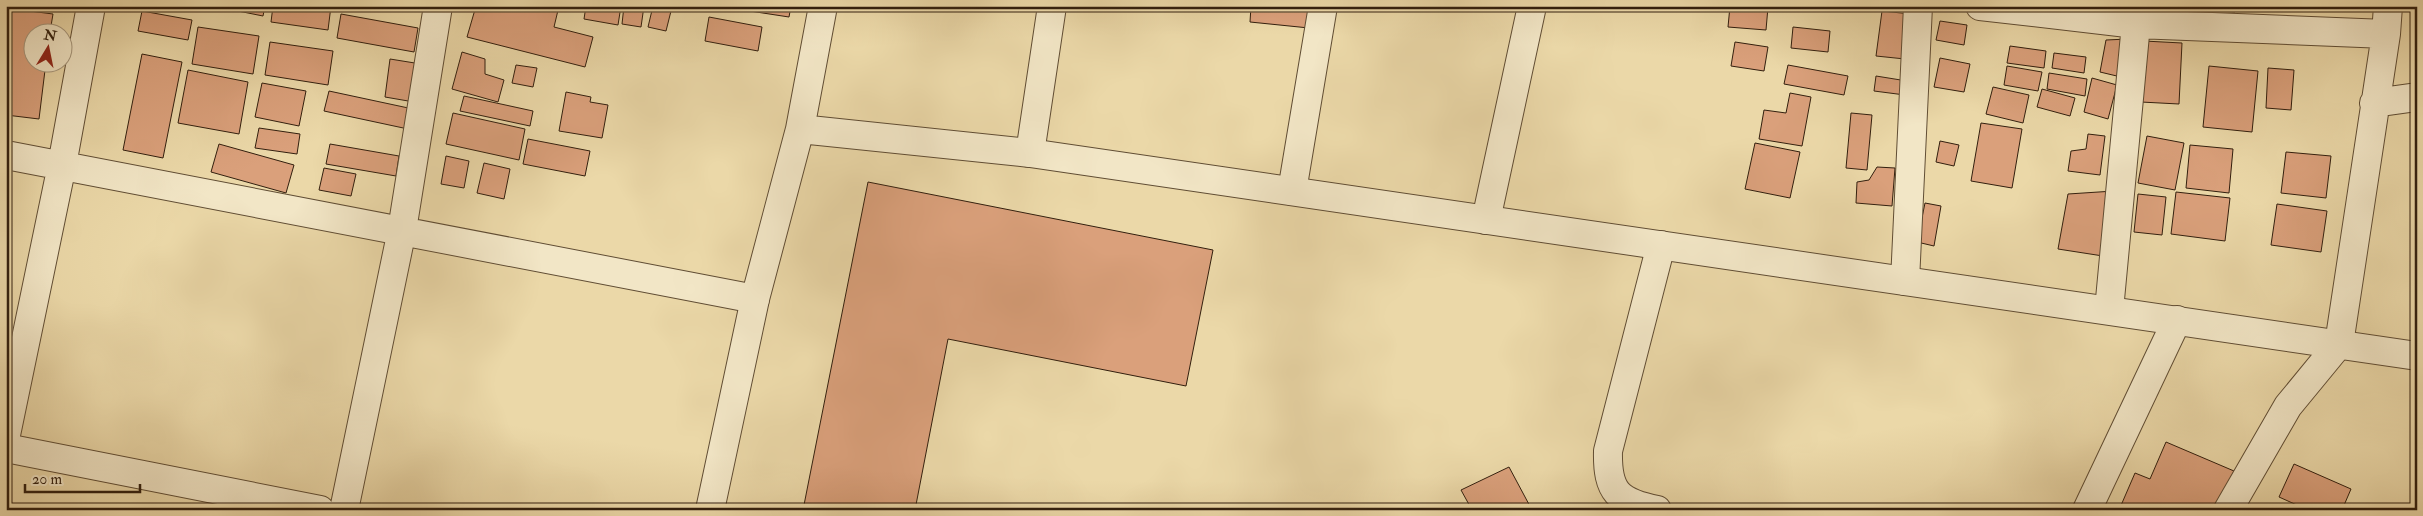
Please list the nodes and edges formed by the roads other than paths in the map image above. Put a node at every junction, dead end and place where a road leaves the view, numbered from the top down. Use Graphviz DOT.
graph roads {
  1 [pos="91,6"];
  2 [pos="438,6"];
  3 [pos="823,6"];
  4 [pos="1052,6"];
  5 [pos="1324,6"];
  6 [pos="1532,6"];
  7 [pos="1918,6"];
  8 [pos="1980,6"];
  9 [pos="2388,6"];
  10 [pos="2136,24"];
  11 [pos="2386,34"];
  12 [pos="2417,97"];
  13 [pos="2374,103"];
  14 [pos="800,129"];
  15 [pos="1030,153"];
  16 [pos="6,155"];
  17 [pos="62,165"];
  18 [pos="1292,191"];
  19 [pos="1486,220"];
  20 [pos="402,230"];
  21 [pos="1661,245"];
  22 [pos="1905,281"];
  23 [pos="755,299"];
  24 [pos="2110,310"];
  25 [pos="2177,320"];
  26 [pos="2339,344"];
  27 [pos="2417,356"];
  28 [pos="6,435"];
  29 [pos="6,448"];
  30 [pos="320,510"];
  31 [pos="344,510"];
  32 [pos="710,510"];
  33 [pos="1657,510"];
  34 [pos="2087,510"];
  35 [pos="2228,510"];
  1 -- 17 [label="street"];
  2 -- 20 [label="street"];
  3 -- 14 [label="street"];
  4 -- 15 [label="street"];
  5 -- 18 [label="street"];
  6 -- 19 [label="street"];
  7 -- 22 [label="street"];
  8 -- 10 [label="street"];
  9 -- 11 [label="street"];
  10 -- 11 [label="street"];
  10 -- 24 [label="street"];
  11 -- 13 [label="street"];
  12 -- 13 [label="street"];
  13 -- 26 [label="street"];
  14 -- 15 [label="street"];
  14 -- 23 [label="street"];
  15 -- 18 [label="street"];
  16 -- 17 [label="street"];
  17 -- 20 [label="street"];
  17 -- 28 [label="street"];
  18 -- 19 [label="street"];
  19 -- 21 [label="street"];
  20 -- 23 [label="street"];
  20 -- 31 [label="street"];
  21 -- 22 [label="street"];
  21 -- 33 [label="street"];
  22 -- 24 [label="street"];
  23 -- 32 [label="street"];
  24 -- 25 [label="street"];
  25 -- 26 [label="street"];
  25 -- 34 [label="street"];
  26 -- 27 [label="street"];
  26 -- 35 [label="street"];
  29 -- 30 [label="street"];
}
